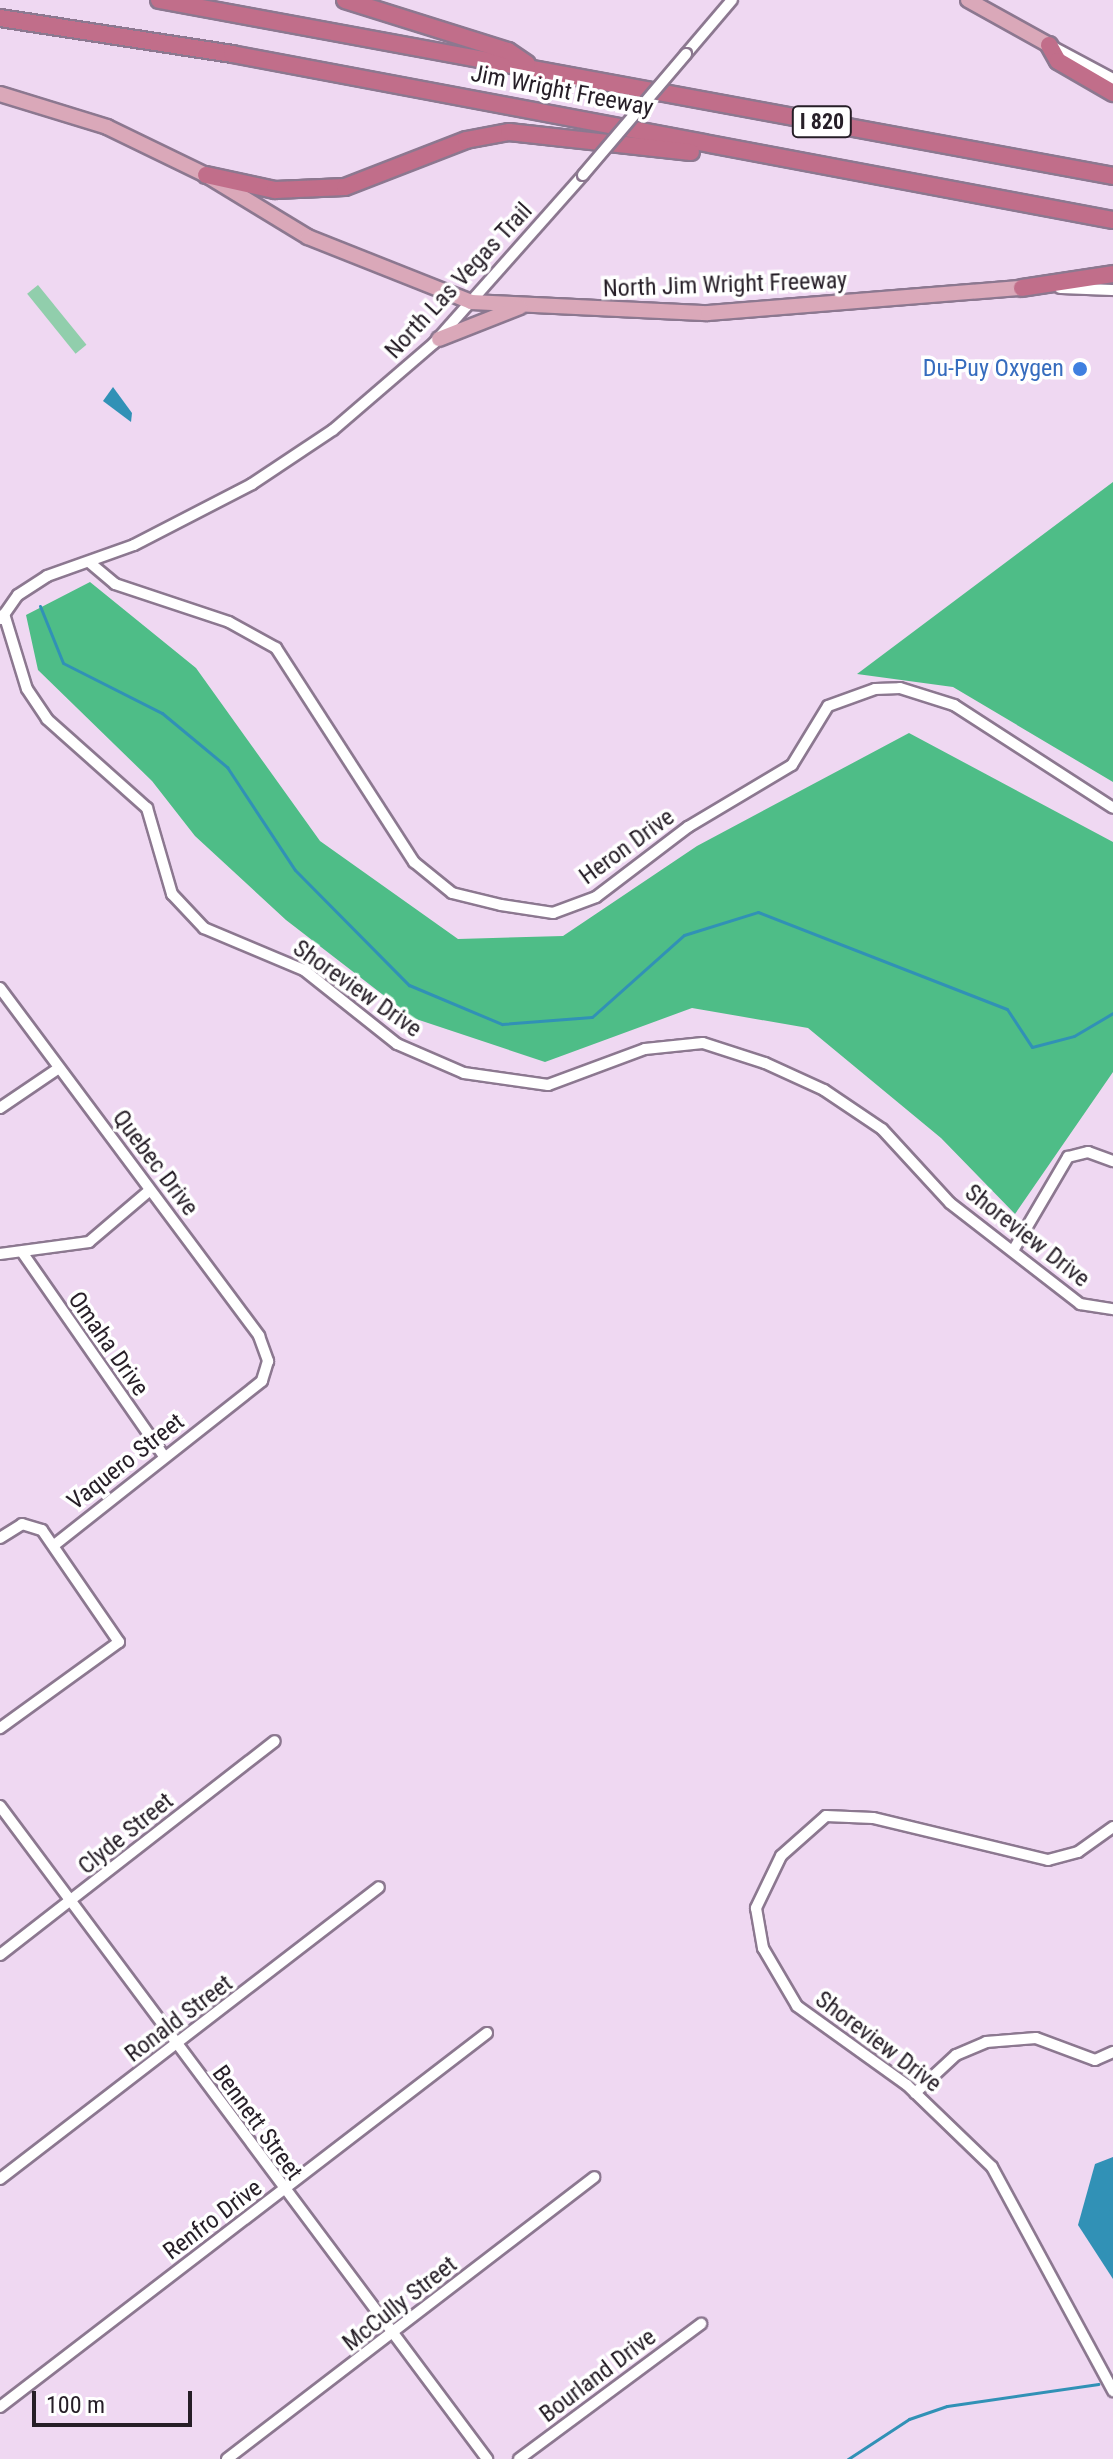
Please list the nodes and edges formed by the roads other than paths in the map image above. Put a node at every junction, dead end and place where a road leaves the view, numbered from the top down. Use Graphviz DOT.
graph roads {
  1 [pos="159,0"];
  2 [pos="345,0"];
  3 [pos="732,0"];
  4 [pos="968,0"];
  5 [pos="0,18"];
  6 [pos="1049,45"];
  7 [pos="532,68"];
  8 [pos="1113,79"];
  9 [pos="1113,93"];
  10 [pos="0,94"];
  11 [pos="712,147"];
  12 [pos="206,175"];
  13 [pos="1113,176"];
  14 [pos="1113,220"];
  15 [pos="1113,274"];
  16 [pos="1022,288"];
  17 [pos="1113,290"];
  18 [pos="471,302"];
  19 [pos="527,305"];
  20 [pos="439,339"];
  21 [pos="89,562"];
  22 [pos="2,617"];
  23 [pos="1113,808"];
  24 [pos="0,988"];
  25 [pos="59,1068"];
  26 [pos="0,1108"];
  27 [pos="1112,1161"];
  28 [pos="150,1190"];
  29 [pos="1014,1249"];
  30 [pos="22,1252"];
  31 [pos="0,1254"];
  32 [pos="1113,1309"];
  33 [pos="267,1366"];
  34 [pos="164,1456"];
  35 [pos="0,1538"];
  36 [pos="54,1545"];
  37 [pos="0,1728"];
  38 [pos="275,1741"];
  39 [pos="0,1806"];
  40 [pos="1113,1827"];
  41 [pos="379,1887"];
  42 [pos="72,1902"];
  43 [pos="0,1955"];
  44 [pos="487,2033"];
  45 [pos="177,2047"];
  46 [pos="1113,2052"];
  47 [pos="915,2093"];
  48 [pos="594,2177"];
  49 [pos="0,2179"];
  50 [pos="283,2192"];
  51 [pos="701,2324"];
  52 [pos="391,2338"];
  53 [pos="1113,2391"];
  54 [pos="0,2407"];
  55 [pos="227,2459"];
  56 [pos="487,2459"];
  57 [pos="519,2459"];
  1 -- 7 [label="highway, Jim Wright Freeway / I 820"];
  2 -- 7 [label="highway"];
  3 -- 18 [label="street, North Las Vegas Trail, bridge"];
  4 -- 6 [label="main road"];
  5 -- 11 [label="highway, Jim Wright Freeway / I 820"];
  6 -- 8 [label="street"];
  6 -- 9 [label="highway"];
  7 -- 13 [label="highway, Jim Wright Freeway / I 820"];
  10 -- 12 [label="main road, North Jim Wright Freeway"];
  11 -- 12 [label="highway"];
  11 -- 14 [label="highway, Jim Wright Freeway / I 820"];
  12 -- 18 [label="main road, North Jim Wright Freeway"];
  15 -- 16 [label="highway"];
  16 -- 17 [label="street, North Jim Wright Freeway"];
  16 -- 19 [label="main road, North Jim Wright Freeway"];
  18 -- 19 [label="main road, North Jim Wright Freeway"];
  18 -- 20 [label="street, North Las Vegas Trail"];
  19 -- 20 [label="main road"];
  20 -- 21 [label="street, North Las Vegas Trail"];
  21 -- 22 [label="street, North Las Vegas Trail"];
  21 -- 23 [label="street, Heron Drive"];
  22 -- 29 [label="street, Shoreview Drive"];
  24 -- 25 [label="street, Quebec Drive"];
  25 -- 26 [label="street"];
  25 -- 28 [label="street, Quebec Drive"];
  27 -- 29 [label="street"];
  28 -- 30 [label="street"];
  28 -- 33 [label="street, Quebec Drive"];
  29 -- 32 [label="street, Shoreview Drive"];
  30 -- 31 [label="street"];
  30 -- 34 [label="street, Omaha Drive"];
  33 -- 34 [label="street, Vaquero Street"];
  34 -- 36 [label="street, Vaquero Street"];
  35 -- 36 [label="street"];
  36 -- 37 [label="street"];
  38 -- 42 [label="street, Clyde Street"];
  39 -- 42 [label="street, Bennett Street"];
  40 -- 47 [label="street, Shoreview Drive"];
  41 -- 45 [label="street, Ronald Street"];
  42 -- 43 [label="street, Clyde Street"];
  42 -- 45 [label="street, Bennett Street"];
  44 -- 50 [label="street, Renfro Drive"];
  45 -- 49 [label="street, Ronald Street"];
  45 -- 50 [label="street, Bennett Street"];
  46 -- 47 [label="street"];
  47 -- 53 [label="street, Shoreview Drive"];
  48 -- 52 [label="street, McCully Street"];
  50 -- 52 [label="street, Bennett Street"];
  50 -- 54 [label="street, Renfro Drive"];
  51 -- 57 [label="street, Bourland Drive"];
  52 -- 55 [label="street, McCully Street"];
  52 -- 56 [label="street, Bennett Street"];
}
